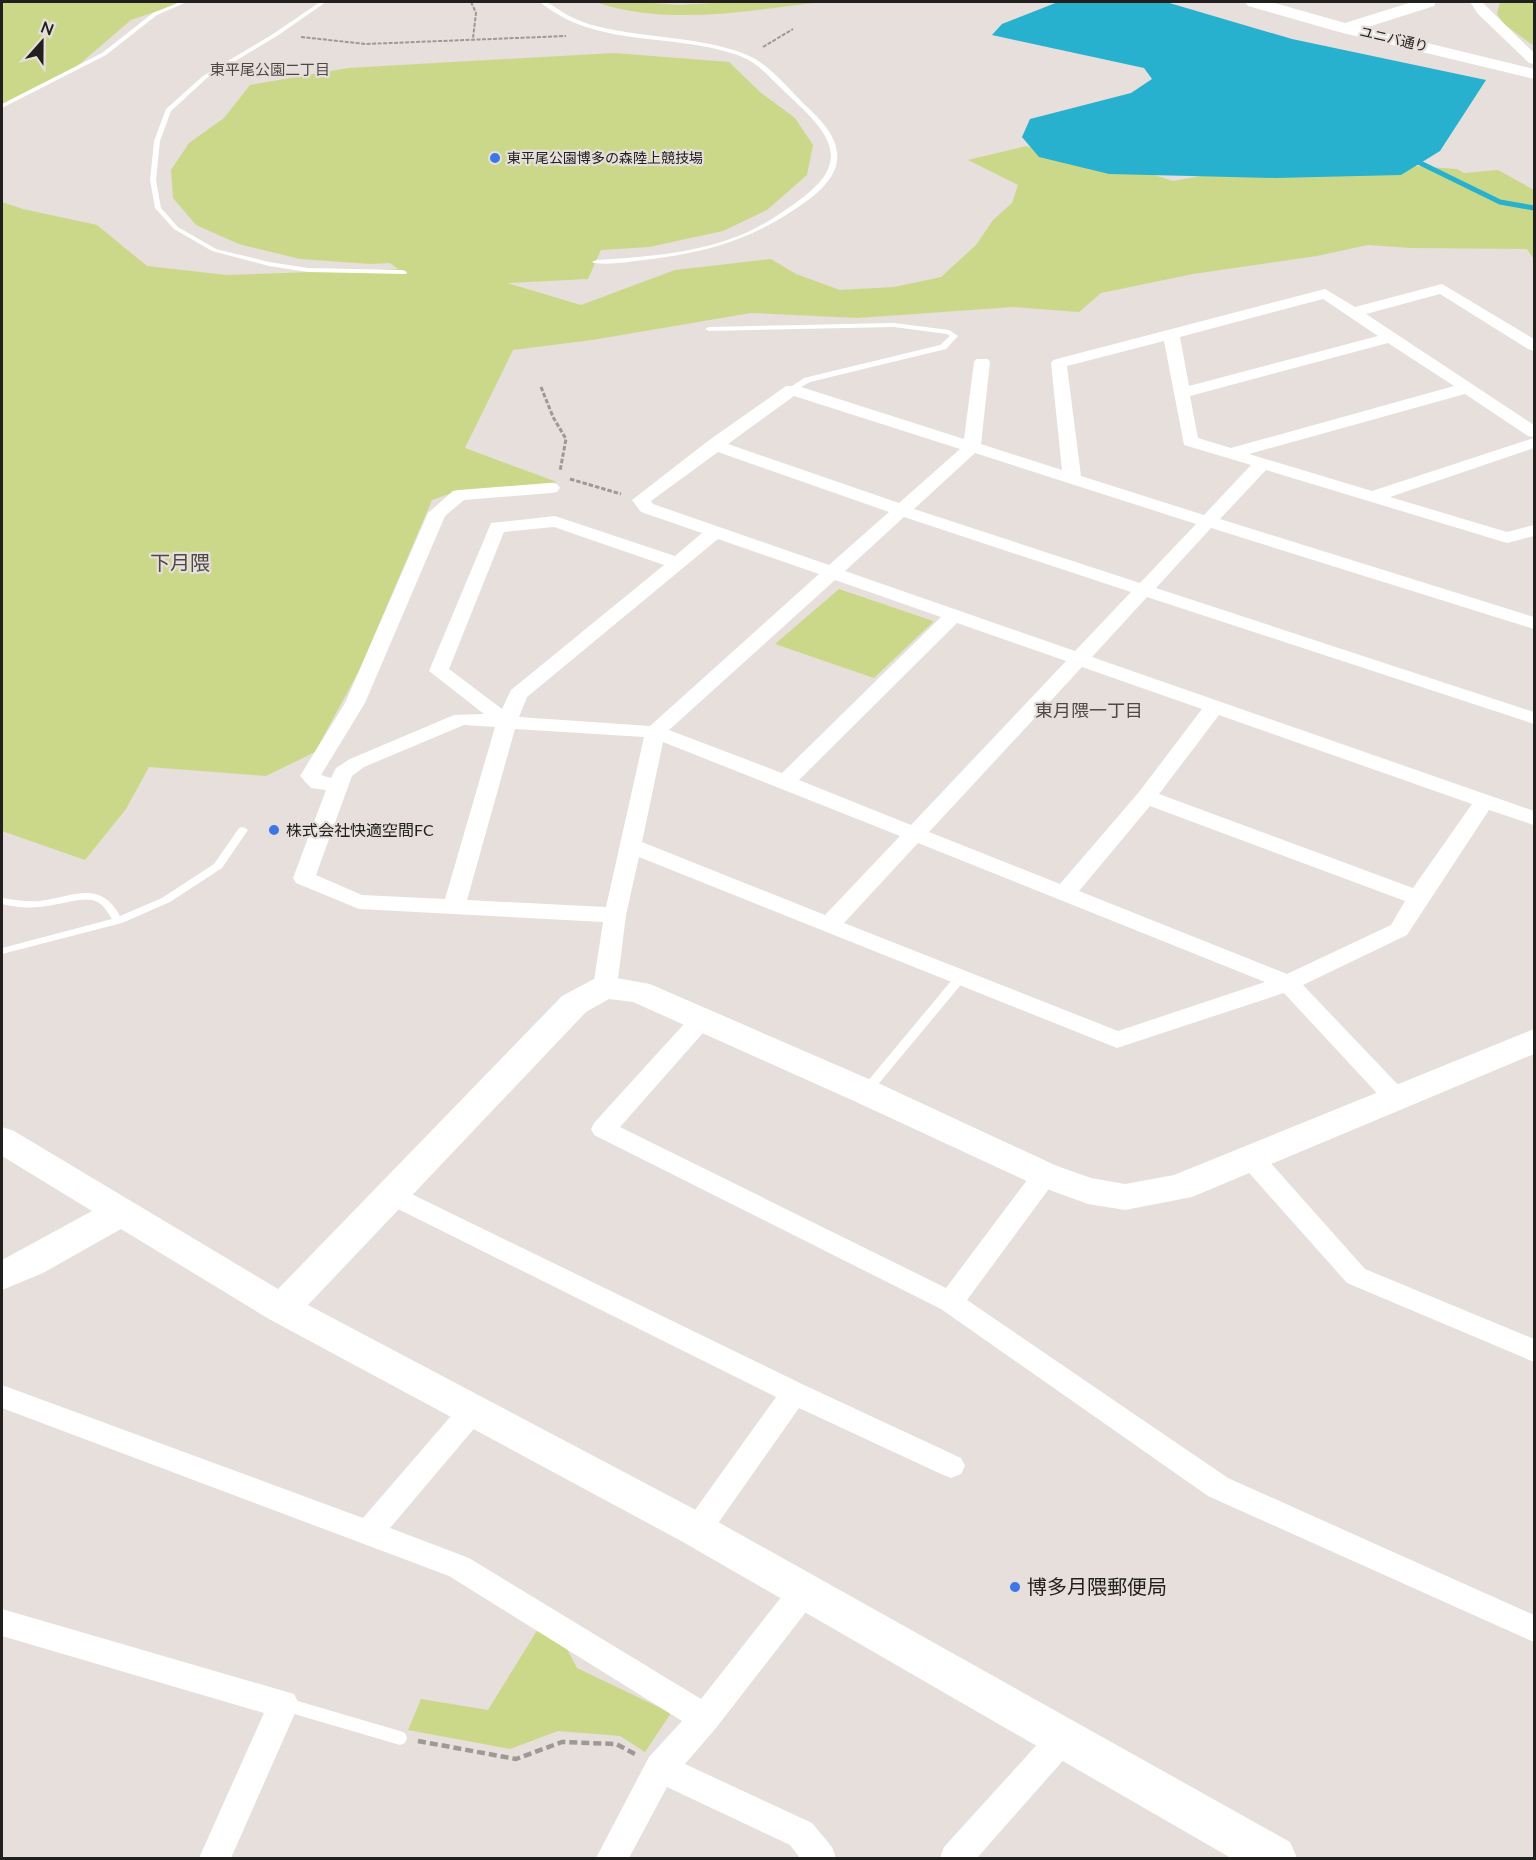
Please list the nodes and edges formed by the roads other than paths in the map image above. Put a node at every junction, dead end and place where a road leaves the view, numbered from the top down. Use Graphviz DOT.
graph roads {
  1 [pos="184,2"];
  2 [pos="323,2"];
  3 [pos="543,2"];
  4 [pos="1254,2"];
  5 [pos="1283,2"];
  6 [pos="1428,2"];
  7 [pos="1476,2"];
  8 [pos="1364,23"];
  9 [pos="1345,28"];
  10 [pos="1533,68"];
  11 [pos="2,106"];
  12 [pos="596,262"];
  13 [pos="403,272"];
  14 [pos="1354,312"];
  15 [pos="710,329"];
  16 [pos="1171,333"];
  17 [pos="1392,336"];
  18 [pos="1534,346"];
  19 [pos="982,362"];
  20 [pos="1466,388"];
  21 [pos="792,390"];
  22 [pos="1182,393"];
  23 [pos="1534,432"];
  24 [pos="1534,443"];
  25 [pos="714,445"];
  26 [pos="972,447"];
  27 [pos="1229,454"];
  28 [pos="1262,464"];
  29 [pos="1072,477"];
  30 [pos="551,488"];
  31 [pos="1371,497"];
  32 [pos="903,511"];
  33 [pos="1207,523"];
  34 [pos="1534,530"];
  35 [pos="715,532"];
  36 [pos="677,563"];
  37 [pos="833,573"];
  38 [pos="1144,590"];
  39 [pos="954,615"];
  40 [pos="1534,623"];
  41 [pos="1080,659"];
  42 [pos="1215,706"];
  43 [pos="1534,718"];
  44 [pos="507,722"];
  45 [pos="655,732"];
  46 [pos="785,782"];
  47 [pos="339,785"];
  48 [pos="1146,797"];
  49 [pos="1485,800"];
  50 [pos="1534,818"];
  51 [pos="243,830"];
  52 [pos="915,834"];
  53 [pos="631,846"];
  54 [pos="1064,894"];
  55 [pos="1418,898"];
  56 [pos="2,901"];
  57 [pos="454,906"];
  58 [pos="615,915"];
  59 [pos="118,921"];
  60 [pos="831,924"];
  61 [pos="2,951"];
  62 [pos="960,978"];
  63 [pos="1288,983"];
  64 [pos="605,987"];
  65 [pos="702,1019"];
  66 [pos="1534,1041"];
  67 [pos="866,1092"];
  68 [pos="1395,1098"];
  69 [pos="2,1140"];
  70 [pos="1252,1159"];
  71 [pos="1045,1175"];
  72 [pos="393,1195"];
  73 [pos="121,1212"];
  74 [pos="2,1276"];
  75 [pos="950,1302"];
  76 [pos="282,1309"];
  77 [pos="1534,1351"];
  78 [pos="794,1393"];
  79 [pos="2,1396"];
  80 [pos="473,1410"];
  81 [pos="951,1466"];
  82 [pos="697,1530"];
  83 [pos="369,1532"];
  84 [pos="805,1590"];
  85 [pos="2,1623"];
  86 [pos="1534,1629"];
  87 [pos="284,1704"];
  88 [pos="705,1718"];
  89 [pos="1064,1737"];
  90 [pos="400,1738"];
  91 [pos="660,1768"];
  92 [pos="215,1858"];
  93 [pos="612,1858"];
  94 [pos="820,1858"];
  95 [pos="956,1858"];
  96 [pos="1274,1858"];
  1 -- 11 [label="lane"];
  2 -- 13 [label="lane"];
  3 -- 12 [label="lane"];
  4 -- 9 [label="street, ユニバ通り"];
  5 -- 8 [label="street, ユニバ通り"];
  6 -- 8 [label="street"];
  7 -- 10 [label="street"];
  8 -- 9 [label="street"];
  8 -- 10 [label="street, ユニバ通り"];
  9 -- 10 [label="street, ユニバ通り"];
  14 -- 16 [label="street"];
  14 -- 17 [label="street"];
  14 -- 18 [label="street"];
  15 -- 21 [label="lane"];
  16 -- 22 [label="street"];
  16 -- 29 [label="street"];
  17 -- 20 [label="street"];
  17 -- 22 [label="street"];
  19 -- 26 [label="street"];
  20 -- 23 [label="street"];
  20 -- 27 [label="street"];
  21 -- 25 [label="street"];
  21 -- 26 [label="street"];
  22 -- 27 [label="street"];
  24 -- 31 [label="street"];
  25 -- 32 [label="street"];
  25 -- 35 [label="street"];
  26 -- 29 [label="street"];
  26 -- 32 [label="street"];
  27 -- 28 [label="street"];
  28 -- 31 [label="street"];
  28 -- 33 [label="street"];
  29 -- 33 [label="street"];
  30 -- 47 [label="street"];
  31 -- 34 [label="street"];
  32 -- 37 [label="street"];
  32 -- 38 [label="street"];
  33 -- 38 [label="street"];
  33 -- 40 [label="street"];
  35 -- 36 [label="street"];
  35 -- 37 [label="street"];
  36 -- 44 [label="street"];
  36 -- 44 [label="street"];
  37 -- 39 [label="street"];
  37 -- 45 [label="street"];
  38 -- 41 [label="street"];
  38 -- 43 [label="street"];
  39 -- 41 [label="street"];
  39 -- 46 [label="street"];
  41 -- 42 [label="street"];
  41 -- 52 [label="street"];
  42 -- 48 [label="street"];
  42 -- 49 [label="street"];
  44 -- 45 [label="street"];
  44 -- 47 [label="street"];
  44 -- 57 [label="street"];
  45 -- 46 [label="street"];
  45 -- 53 [label="street"];
  46 -- 52 [label="street"];
  47 -- 57 [label="street"];
  48 -- 54 [label="street"];
  48 -- 55 [label="street"];
  49 -- 50 [label="street"];
  49 -- 55 [label="street"];
  51 -- 59 [label="lane"];
  52 -- 54 [label="street"];
  52 -- 60 [label="street"];
  53 -- 58 [label="street"];
  53 -- 60 [label="street"];
  54 -- 63 [label="street"];
  55 -- 63 [label="street"];
  56 -- 59 [label="lane"];
  57 -- 58 [label="street"];
  58 -- 64 [label="street"];
  59 -- 61 [label="lane"];
  60 -- 62 [label="street"];
  62 -- 63 [label="street"];
  62 -- 67 [label="lane"];
  63 -- 68 [label="street"];
  64 -- 65 [label="street"];
  64 -- 72 [label="street"];
  65 -- 67 [label="street"];
  65 -- 75 [label="street"];
  66 -- 68 [label="street"];
  67 -- 71 [label="street"];
  68 -- 70 [label="street"];
  69 -- 73 [label="street"];
  70 -- 71 [label="street"];
  70 -- 77 [label="street"];
  71 -- 75 [label="street"];
  72 -- 76 [label="street"];
  72 -- 78 [label="street"];
  73 -- 74 [label="street"];
  73 -- 76 [label="street"];
  75 -- 86 [label="street"];
  76 -- 80 [label="street"];
  78 -- 81 [label="street"];
  78 -- 82 [label="street"];
  79 -- 83 [label="street"];
  80 -- 82 [label="street"];
  80 -- 83 [label="street"];
  82 -- 84 [label="street"];
  83 -- 88 [label="street"];
  84 -- 88 [label="street"];
  84 -- 89 [label="street"];
  85 -- 87 [label="street"];
  87 -- 90 [label="lane"];
  87 -- 92 [label="street"];
  88 -- 91 [label="street"];
  89 -- 95 [label="street"];
  89 -- 96 [label="street"];
  91 -- 93 [label="street"];
  91 -- 94 [label="street"];
}
